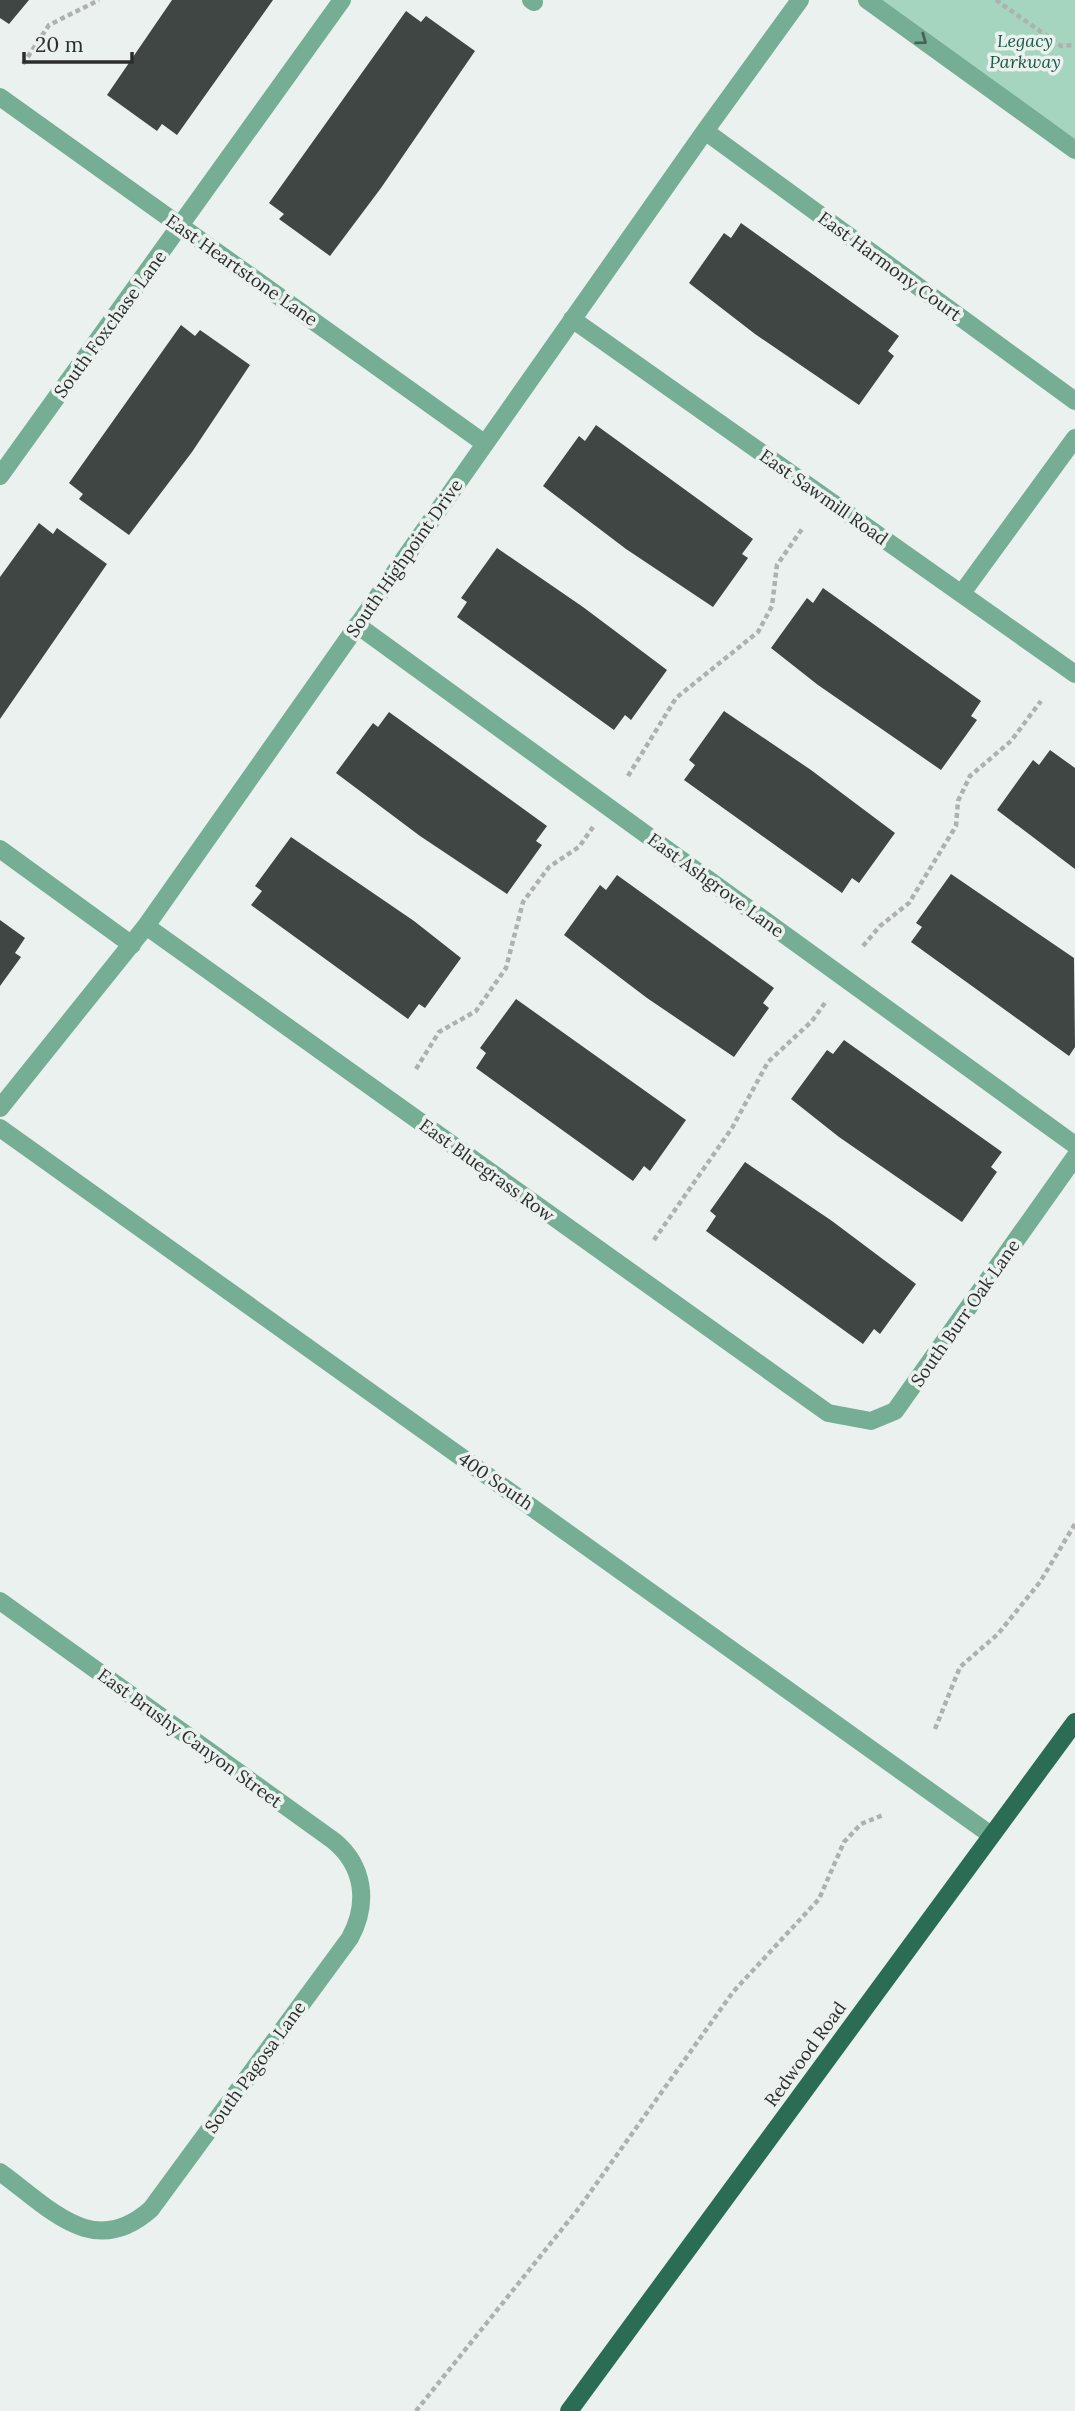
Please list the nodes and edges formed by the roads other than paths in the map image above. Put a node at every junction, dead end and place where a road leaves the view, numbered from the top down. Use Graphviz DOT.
graph roads {
  1 [pos="342,0"];
  2 [pos="800,0"];
  3 [pos="867,0"];
  4 [pos="0,97"];
  5 [pos="705,131"];
  6 [pos="1075,150"];
  7 [pos="180,225"];
  8 [pos="572,319"];
  9 [pos="1075,401"];
  10 [pos="1075,438"];
  11 [pos="484,443"];
  12 [pos="0,476"];
  13 [pos="962,593"];
  14 [pos="357,625"];
  15 [pos="1075,674"];
  16 [pos="0,849"];
  17 [pos="146,926"];
  18 [pos="132,945"];
  19 [pos="0,1108"];
  20 [pos="0,1128"];
  21 [pos="1075,1145"];
  22 [pos="1075,1157"];
  23 [pos="828,1413"];
  24 [pos="0,1601"];
  25 [pos="1075,1721"];
  26 [pos="991,1835"];
  27 [pos="361,1889"];
  28 [pos="0,2172"];
  29 [pos="569,2411"];
  1 -- 7 [label="street, South Foxchase Lane"];
  2 -- 5 [label="street, South Highpoint Drive"];
  3 -- 6 [label="street, one-way"];
  4 -- 7 [label="street, East Heartstone Lane"];
  5 -- 8 [label="street, South Highpoint Drive"];
  5 -- 9 [label="street, East Harmony Court"];
  7 -- 11 [label="street, East Heartstone Lane"];
  7 -- 12 [label="street, South Foxchase Lane"];
  8 -- 11 [label="street, South Highpoint Drive"];
  8 -- 13 [label="street, East Sawmill Road"];
  10 -- 13 [label="street"];
  11 -- 14 [label="street, South Highpoint Drive"];
  13 -- 15 [label="street, East Sawmill Road"];
  14 -- 17 [label="street, South Highpoint Drive"];
  14 -- 21 [label="street, East Ashgrove Lane"];
  16 -- 18 [label="street"];
  17 -- 18 [label="street, South Highpoint Drive"];
  17 -- 23 [label="street, East Bluegrass Row"];
  18 -- 19 [label="street, South Highpoint Drive"];
  20 -- 26 [label="street, 400 South"];
  22 -- 23 [label="street, South Burr Oak Lane"];
  24 -- 27 [label="street, East Brushy Canyon Street"];
  25 -- 26 [label="main road, Redwood Road"];
  26 -- 29 [label="main road, Redwood Road"];
  27 -- 28 [label="street, South Pagosa Lane"];
}
